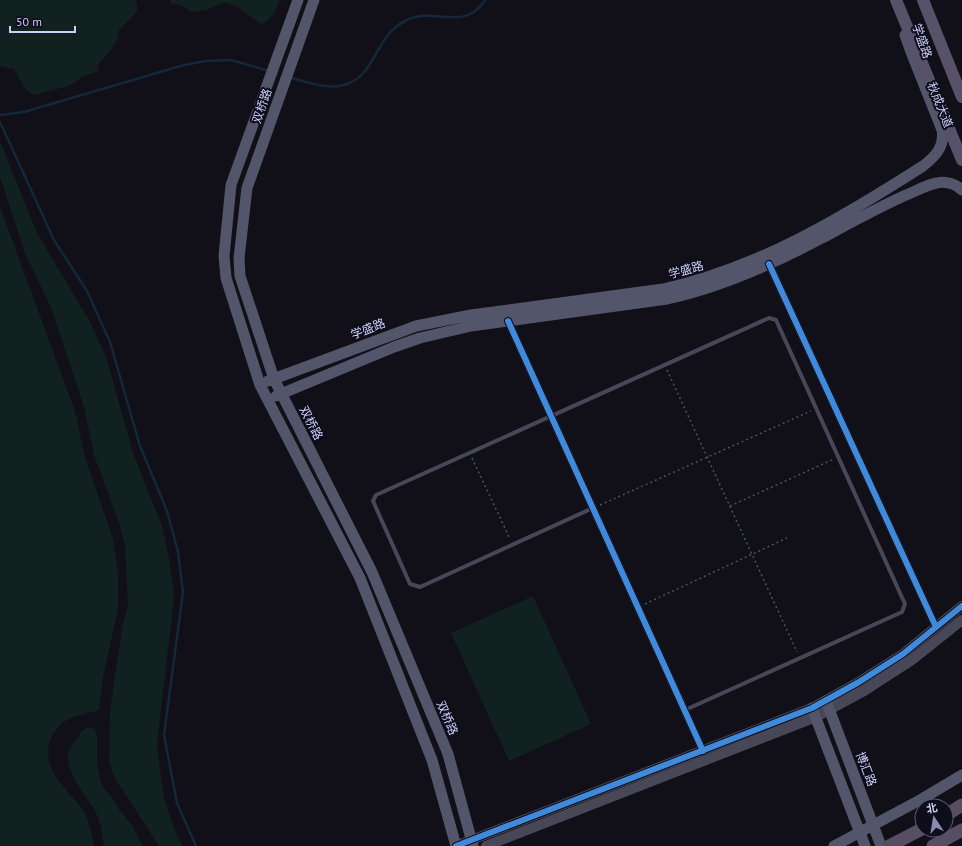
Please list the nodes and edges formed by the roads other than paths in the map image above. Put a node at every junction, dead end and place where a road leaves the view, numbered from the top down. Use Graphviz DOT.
graph roads {
  1 [pos="896,0"];
  2 [pos="923,0"];
  3 [pos="298,2"];
  4 [pos="312,4"];
  5 [pos="914,51"];
  6 [pos="961,94"];
  7 [pos="962,160"];
  8 [pos="962,190"];
  9 [pos="769,264"];
  10 [pos="508,321"];
  11 [pos="274,379"];
  12 [pos="260,385"];
  13 [pos="282,393"];
  14 [pos="268,399"];
  15 [pos="551,416"];
  16 [pos="593,508"];
  17 [pos="962,606"];
  18 [pos="962,620"];
  19 [pos="936,627"];
  20 [pos="828,705"];
  21 [pos="684,711"];
  22 [pos="814,712"];
  23 [pos="703,751"];
  24 [pos="962,775"];
  25 [pos="962,830"];
  26 [pos="914,833"];
  27 [pos="472,843"];
  28 [pos="936,845"];
  29 [pos="456,846"];
  30 [pos="486,846"];
  31 [pos="834,846"];
  32 [pos="865,846"];
  33 [pos="881,846"];
  34 [pos="889,846"];
  1 -- 5 [label="main road, 秋成大道"];
  2 -- 6 [label="main road, 秋成大道"];
  3 -- 12 [label="main road, 双桥路"];
  4 -- 11 [label="main road, 双桥路"];
  5 -- 7 [label="main road, 秋成大道"];
  5 -- 11 [label="main road, 学盛路"];
  8 -- 9 [label="main road, 学盛路"];
  9 -- 10 [label="main road, 学盛路"];
  9 -- 19 [label="street"];
  10 -- 13 [label="main road, 学盛路"];
  10 -- 15 [label="street"];
  11 -- 12 [label="main road, 学盛路"];
  11 -- 13 [label="main road, 双桥路"];
  12 -- 14 [label="main road, 双桥路"];
  13 -- 14 [label="main road, 学盛路"];
  13 -- 27 [label="main road, 双桥路"];
  14 -- 29 [label="main road, 双桥路"];
  15 -- 16 [label="street"];
  15 -- 16 [label="lane"];
  15 -- 21 [label="lane"];
  16 -- 21 [label="street"];
  17 -- 19 [label="street"];
  18 -- 20 [label="street"];
  19 -- 20 [label="street"];
  20 -- 22 [label="street"];
  20 -- 33 [label="main road, 博汇路"];
  21 -- 23 [label="street"];
  22 -- 23 [label="street"];
  22 -- 30 [label="street"];
  22 -- 32 [label="main road"];
  23 -- 27 [label="street"];
  24 -- 31 [label="main road, bridge"];
  25 -- 28 [label="highway"];
  26 -- 34 [label="highway"];
  27 -- 29 [label="street"];
}
